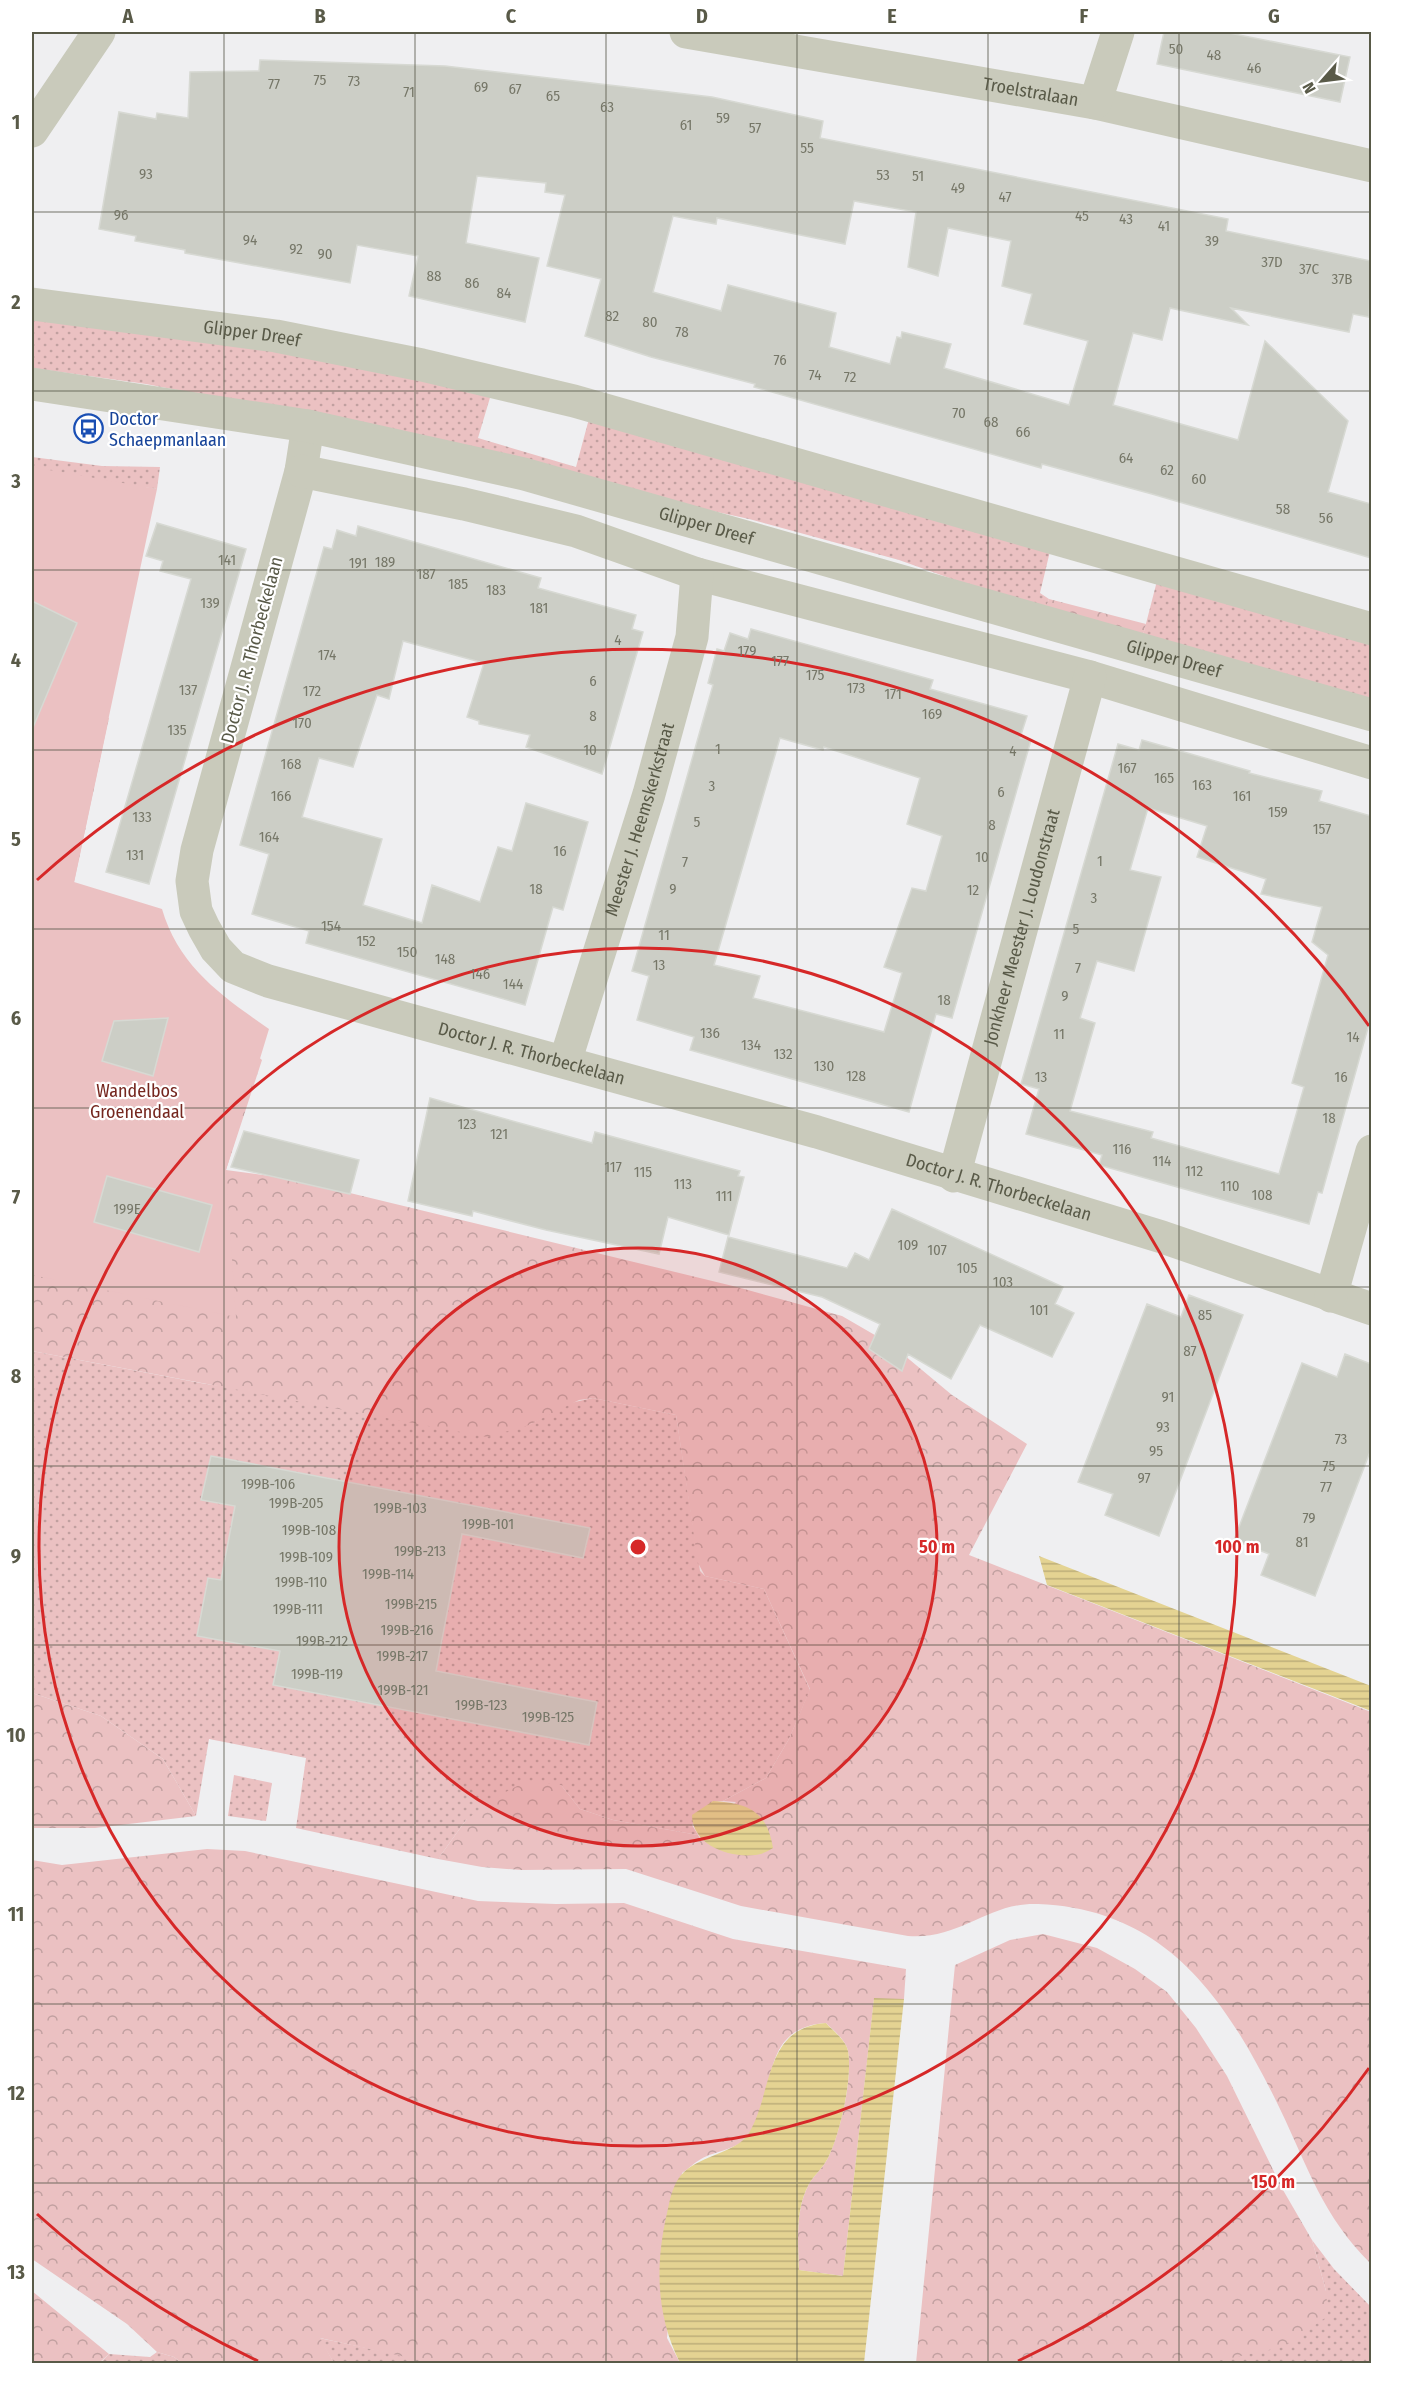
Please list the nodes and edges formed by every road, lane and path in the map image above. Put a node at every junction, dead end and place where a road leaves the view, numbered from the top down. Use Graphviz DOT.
graph roads {
  1 [pos="99,32"];
  2 [pos="686,32"];
  3 [pos="1118,32"];
  4 [pos="1095,103"];
  5 [pos="32,131"];
  6 [pos="1371,166"];
  7 [pos="32,304"];
  8 [pos="32,384"];
  9 [pos="308,426"];
  10 [pos="301,471"];
  11 [pos="696,574"];
  12 [pos="1371,629"];
  13 [pos="1090,677"];
  14 [pos="1371,715"];
  15 [pos="1371,763"];
  16 [pos="565,1062"];
  17 [pos="1371,1151"];
  18 [pos="954,1176"];
  19 [pos="1331,1296"];
  20 [pos="1371,1309"];
  1 -- 5 [label="street"];
  2 -- 4 [label="street, Troelstralaan"];
  3 -- 4 [label="street"];
  4 -- 6 [label="street, Troelstralaan"];
  7 -- 12 [label="street, Glipper Dreef"];
  8 -- 9 [label="street, Glipper Dreef"];
  9 -- 10 [label="street, Doctor J. R. Thorbeckelaan"];
  9 -- 14 [label="street, Glipper Dreef"];
  10 -- 11 [label="street"];
  10 -- 16 [label="street, Doctor J. R. Thorbeckelaan"];
  11 -- 13 [label="street"];
  11 -- 16 [label="street, Meester J. Heemskerkstraat"];
  13 -- 15 [label="street"];
  13 -- 18 [label="street, Jonkheer Meester J. Loudonstraat"];
  16 -- 18 [label="street, Doctor J. R. Thorbeckelaan"];
  17 -- 19 [label="street"];
  18 -- 19 [label="street, Doctor J. R. Thorbeckelaan"];
  19 -- 20 [label="street, Doctor J. R. Thorbeckelaan"];
}
